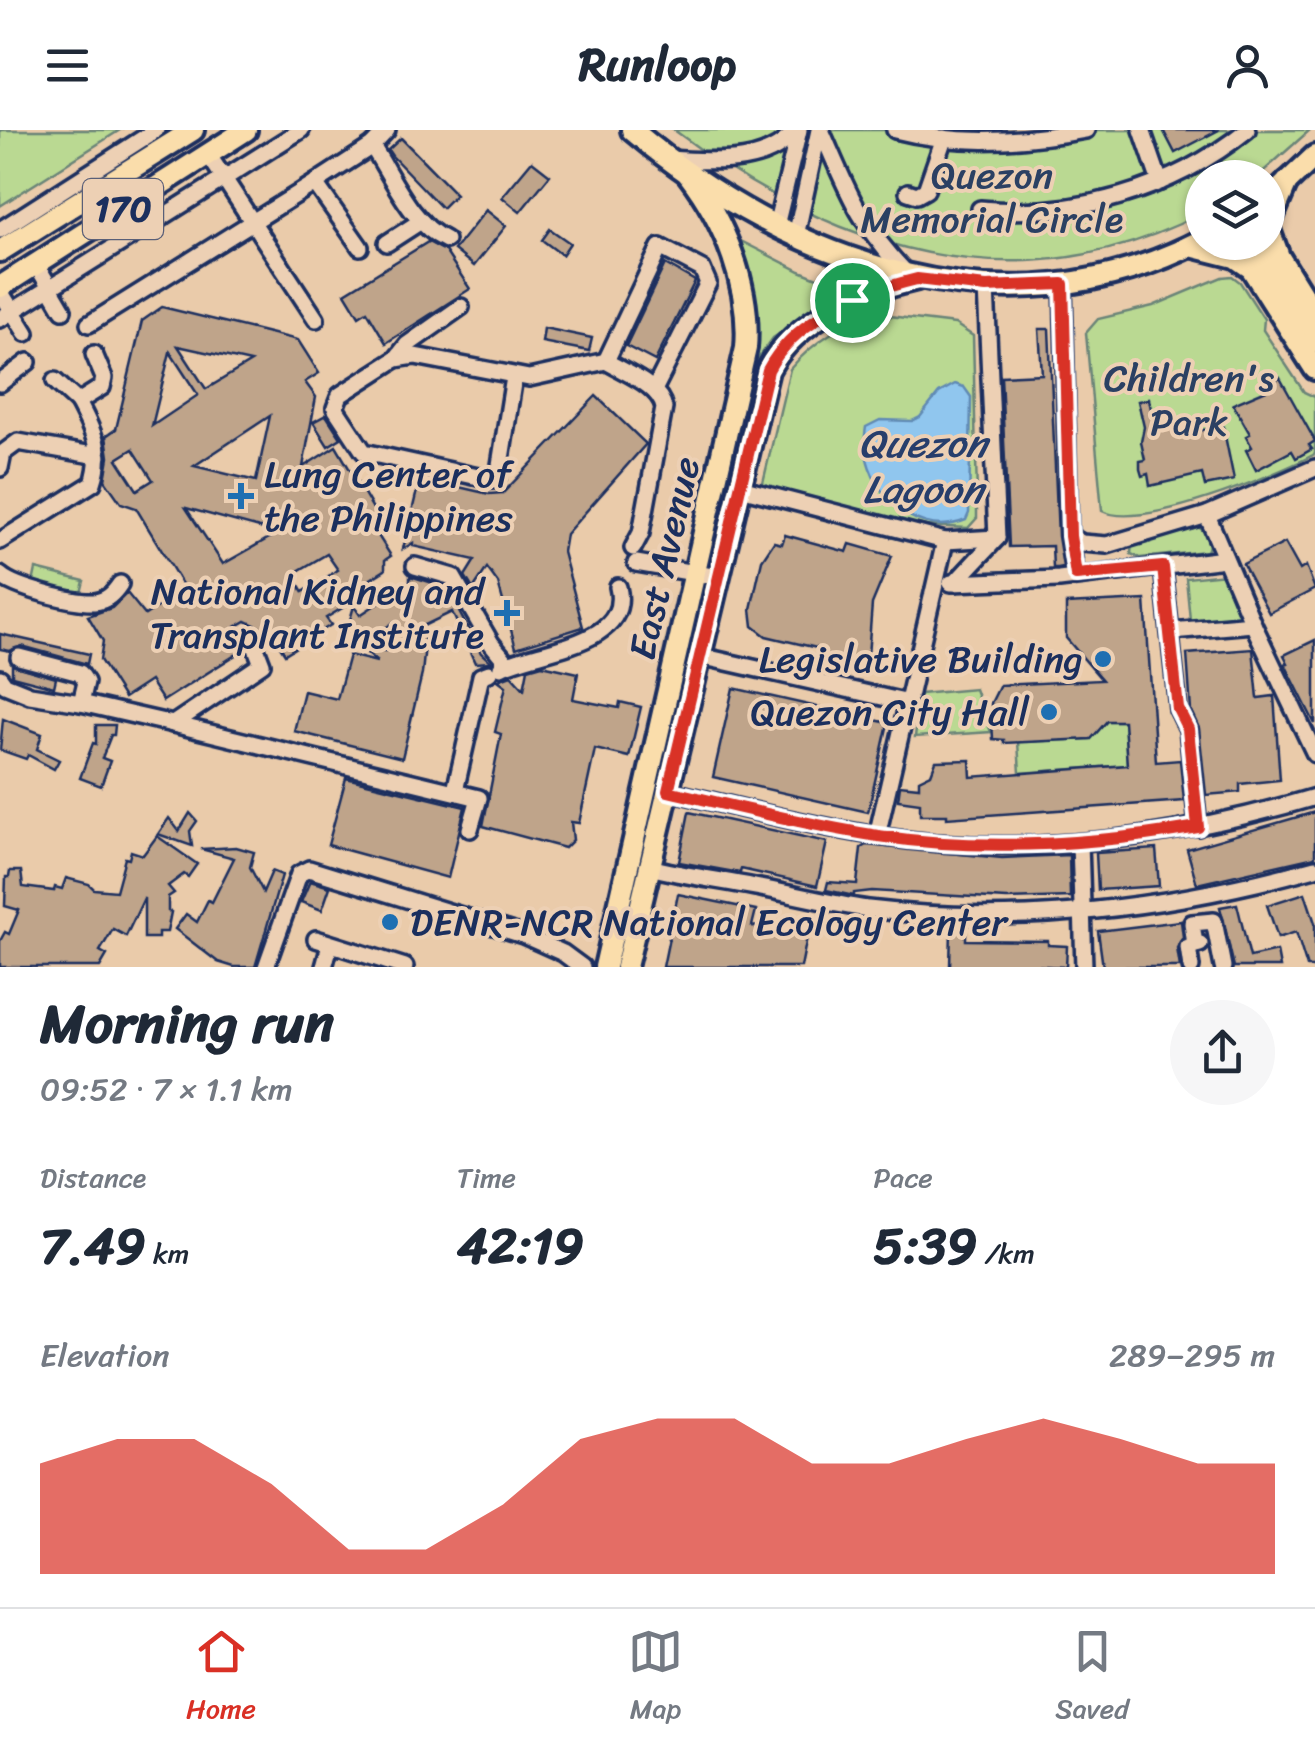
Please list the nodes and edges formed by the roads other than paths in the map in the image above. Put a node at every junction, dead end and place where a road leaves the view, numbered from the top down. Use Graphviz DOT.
graph roads {
  1 [pos="156,130"];
  2 [pos="193,130"];
  3 [pos="246,130"];
  4 [pos="301,130"];
  5 [pos="387,130"];
  6 [pos="632,130"];
  7 [pos="797,130"];
  8 [pos="820,130"];
  9 [pos="896,130"];
  10 [pos="1086,130"];
  11 [pos="1142,130"];
  12 [pos="1247,130"];
  13 [pos="944,138"];
  14 [pos="372,146"];
  15 [pos="208,154"];
  16 [pos="1315,156"];
  17 [pos="668,159"];
  18 [pos="688,174"];
  19 [pos="1299,177"];
  20 [pos="225,179"];
  21 [pos="1160,182"];
  22 [pos="314,183"];
  23 [pos="908,192"];
  24 [pos="1285,200"];
  25 [pos="980,210"];
  26 [pos="252,222"];
  27 [pos="421,222"];
  28 [pos="776,226"];
  29 [pos="0,230"];
  30 [pos="796,236"];
  31 [pos="446,240"];
  32 [pos="387,243"];
  33 [pos="360,247"];
  34 [pos="1185,248"];
  35 [pos="0,252"];
  36 [pos="1262,260"];
  37 [pos="1263,260"];
  38 [pos="1265,260"];
  39 [pos="36,264"];
  40 [pos="913,278"];
  41 [pos="1063,284"];
  42 [pos="986,287"];
  43 [pos="50,288"];
  44 [pos="0,289"];
  45 [pos="460,307"];
  46 [pos="62,310"];
  47 [pos="1315,314"];
  48 [pos="6,315"];
  49 [pos="316,320"];
  50 [pos="89,324"];
  51 [pos="26,333"];
  52 [pos="1315,341"];
  53 [pos="94,354"];
  54 [pos="396,359"];
  55 [pos="28,362"];
  56 [pos="606,362"];
  57 [pos="1315,368"];
  58 [pos="514,376"];
  59 [pos="54,381"];
  60 [pos="0,382"];
  61 [pos="654,390"];
  62 [pos="78,402"];
  63 [pos="98,456"];
  64 [pos="0,468"];
  65 [pos="1315,468"];
  66 [pos="740,488"];
  67 [pos="1207,514"];
  68 [pos="1070,536"];
  69 [pos="997,538"];
  70 [pos="944,541"];
  71 [pos="0,542"];
  72 [pos="1108,545"];
  73 [pos="1226,559"];
  74 [pos="415,566"];
  75 [pos="1163,567"];
  76 [pos="689,571"];
  77 [pos="1076,575"];
  78 [pos="0,576"];
  79 [pos="718,578"];
  80 [pos="956,583"];
  81 [pos="120,584"];
  82 [pos="936,585"];
  83 [pos="618,587"];
  84 [pos="1254,624"];
  85 [pos="1171,631"];
  86 [pos="250,635"];
  87 [pos="700,656"];
  88 [pos="18,657"];
  89 [pos="494,670"];
  90 [pos="0,678"];
  91 [pos="81,703"];
  92 [pos="908,703"];
  93 [pos="173,724"];
  94 [pos="1315,754"];
  95 [pos="668,791"];
  96 [pos="454,792"];
  97 [pos="1315,797"];
  98 [pos="1198,827"];
  99 [pos="470,829"];
  100 [pos="877,836"];
  101 [pos="1080,843"];
  102 [pos="1315,868"];
  103 [pos="660,869"];
  104 [pos="1082,911"];
  105 [pos="266,967"];
  106 [pos="324,967"];
  107 [pos="406,967"];
  108 [pos="582,967"];
  109 [pos="606,967"];
  110 [pos="626,967"];
  111 [pos="1084,967"];
  112 [pos="1191,967"];
  113 [pos="1224,967"];
  1 -- 29 [label="street, 170"];
  2 -- 35 [label="main road, 170"];
  3 -- 15 [label="main road, 170"];
  4 -- 20 [label="street, 170"];
  5 -- 14 [label="street"];
  6 -- 17 [label="main road"];
  7 -- 17 [label="street"];
  7 -- 28 [label="street"];
  8 -- 30 [label="street"];
  8 -- 40 [label="street"];
  9 -- 13 [label="street"];
  10 -- 13 [label="street"];
  11 -- 21 [label="street"];
  12 -- 21 [label="street"];
  13 -- 23 [label="street"];
  14 -- 22 [label="street"];
  14 -- 27 [label="street"];
  15 -- 20 [label="street"];
  15 -- 39 [label="main road, 170"];
  16 -- 19 [label="main road"];
  17 -- 18 [label="main road"];
  18 -- 28 [label="main road"];
  18 -- 76 [label="main road, East Avenue"];
  19 -- 24 [label="main road"];
  20 -- 26 [label="street"];
  20 -- 43 [label="street, 170"];
  21 -- 25 [label="street"];
  22 -- 26 [label="street"];
  22 -- 33 [label="street"];
  26 -- 49 [label="street"];
  26 -- 50 [label="street"];
  27 -- 31 [label="street"];
  27 -- 32 [label="street"];
  28 -- 30 [label="main road"];
  30 -- 40 [label="main road"];
  34 -- 41 [label="main road"];
  36 -- 57 [label="main road"];
  37 -- 52 [label="main road"];
  38 -- 47 [label="main road"];
  39 -- 43 [label="street"];
  39 -- 44 [label="main road, 170"];
  40 -- 42 [label="main road"];
  40 -- 66 [label="main road, East Avenue"];
  41 -- 42 [label="main road"];
  41 -- 68 [label="street"];
  42 -- 69 [label="street"];
  43 -- 46 [label="street"];
  43 -- 48 [label="street, 170"];
  44 -- 48 [label="street"];
  45 -- 54 [label="street"];
  48 -- 51 [label="street"];
  53 -- 62 [label="street"];
  54 -- 58 [label="street"];
  54 -- 58 [label="street"];
  55 -- 60 [label="street"];
  56 -- 58 [label="street"];
  56 -- 61 [label="street"];
  56 -- 61 [label="street"];
  59 -- 62 [label="street"];
  61 -- 76 [label="street"];
  62 -- 63 [label="street"];
  63 -- 64 [label="street"];
  63 -- 71 [label="street"];
  65 -- 67 [label="street"];
  66 -- 70 [label="street"];
  66 -- 79 [label="main road, East Avenue"];
  67 -- 72 [label="street"];
  67 -- 73 [label="street"];
  68 -- 72 [label="street"];
  68 -- 77 [label="street"];
  69 -- 70 [label="street"];
  69 -- 80 [label="street"];
  70 -- 82 [label="street"];
  72 -- 77 [label="street"];
  73 -- 75 [label="street"];
  73 -- 84 [label="street"];
  74 -- 89 [label="street"];
  75 -- 77 [label="street"];
  75 -- 85 [label="street"];
  76 -- 79 [label="street"];
  76 -- 109 [label="main road, East Avenue"];
  77 -- 80 [label="street"];
  78 -- 81 [label="street"];
  79 -- 87 [label="main road, East Avenue"];
  80 -- 82 [label="street"];
  82 -- 92 [label="street"];
  83 -- 89 [label="street"];
  84 -- 85 [label="street"];
  84 -- 94 [label="street"];
  85 -- 98 [label="street"];
  86 -- 93 [label="street"];
  87 -- 92 [label="street"];
  87 -- 95 [label="main road, East Avenue"];
  88 -- 91 [label="street"];
  89 -- 96 [label="street"];
  90 -- 91 [label="street"];
  91 -- 93 [label="street"];
  92 -- 100 [label="street"];
  93 -- 96 [label="street"];
  95 -- 100 [label="street"];
  95 -- 103 [label="main road, East Avenue"];
  96 -- 99 [label="street"];
  97 -- 98 [label="street"];
  98 -- 101 [label="street"];
  100 -- 101 [label="street"];
  101 -- 104 [label="street"];
  102 -- 104 [label="street"];
  103 -- 104 [label="street"];
  103 -- 110 [label="main road, East Avenue"];
  104 -- 111 [label="street"];
  105 -- 108 [label="street"];
  106 -- 107 [label="street"];
  112 -- 113 [label="street"];
}
